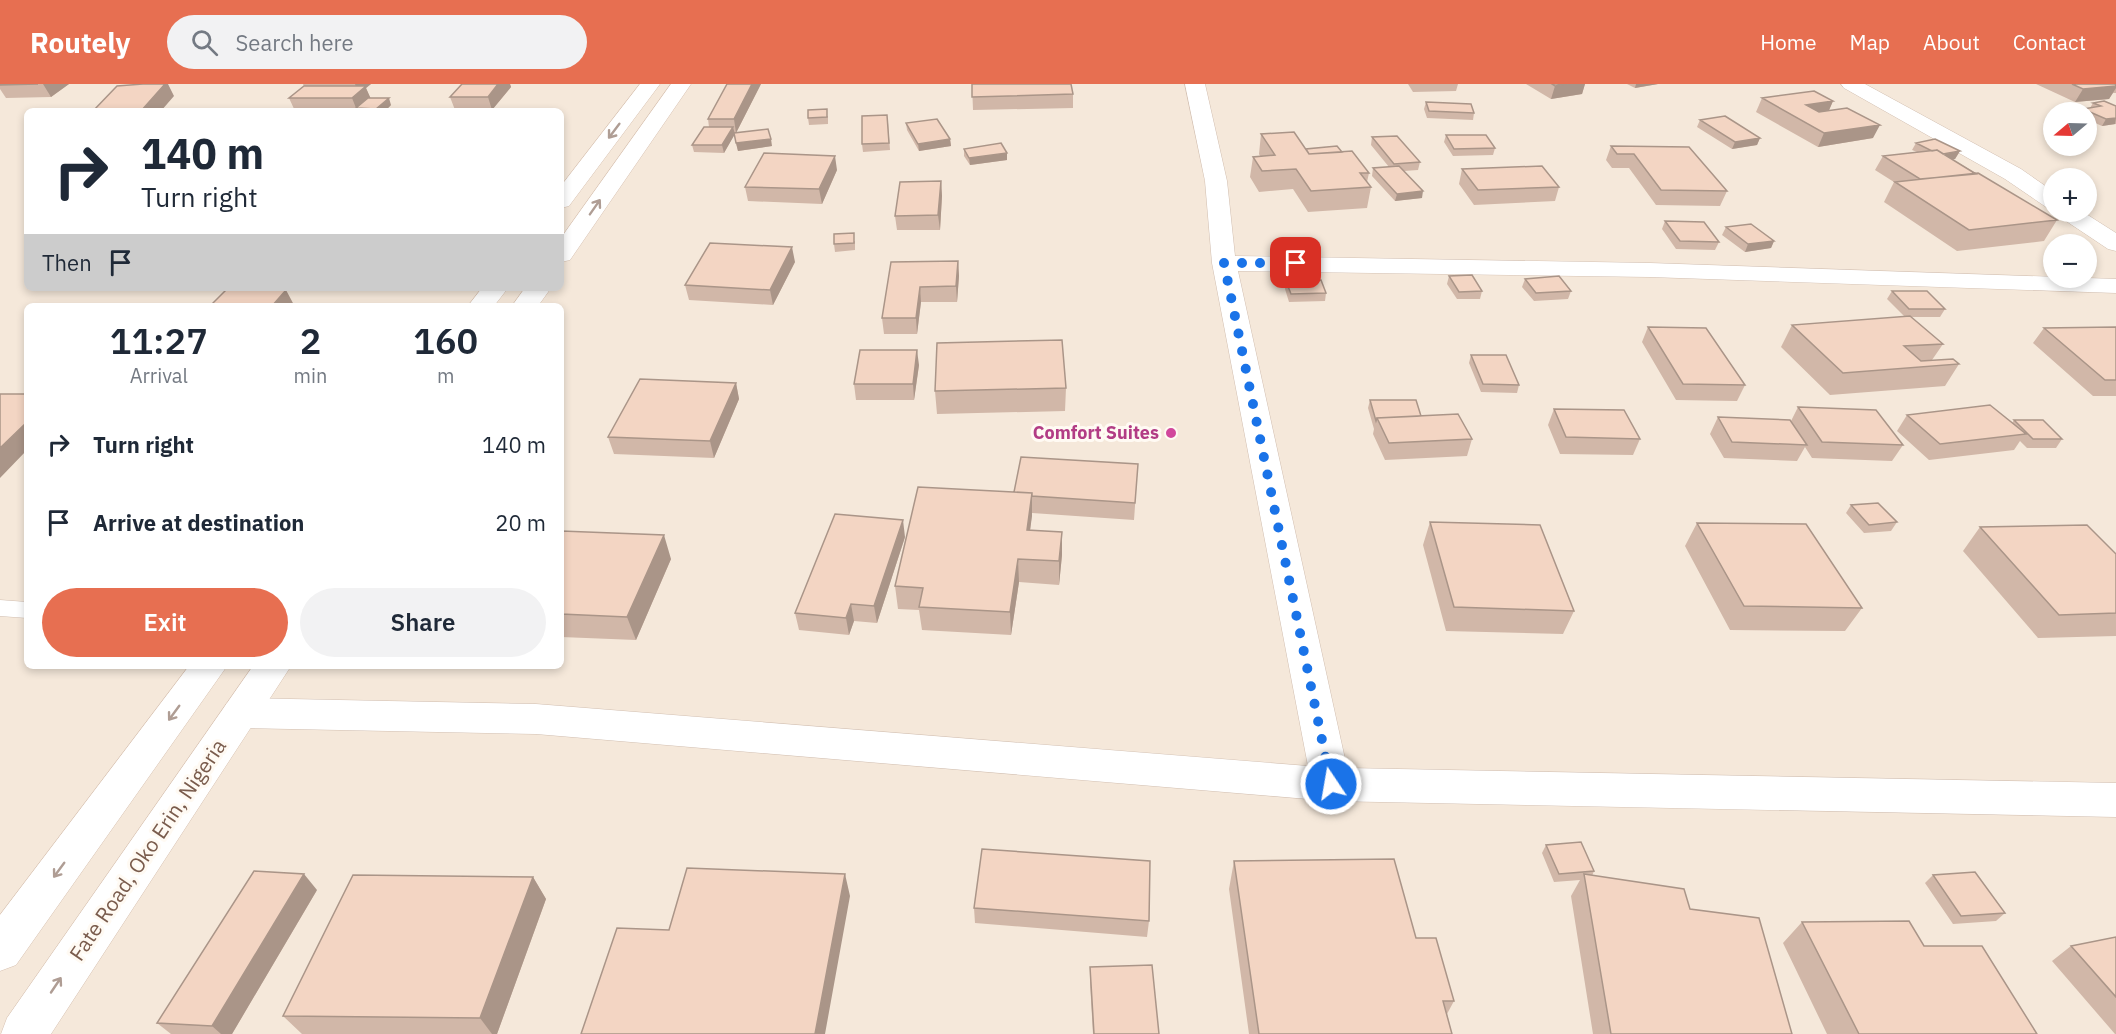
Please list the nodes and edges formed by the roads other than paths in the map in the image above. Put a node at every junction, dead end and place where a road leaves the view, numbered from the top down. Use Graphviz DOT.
graph roads {
  1 [pos="650,84"];
  2 [pos="681,84"];
  3 [pos="1195,84"];
  4 [pos="1851,84"];
  5 [pos="2043,194"];
  6 [pos="564,197"];
  7 [pos="2083,222"];
  8 [pos="2116,244"];
  9 [pos="564,251"];
  10 [pos="1224,263"];
  11 [pos="2116,286"];
  12 [pos="493,291"];
  13 [pos="483,303"];
  14 [pos="0,608"];
  15 [pos="24,610"];
  16 [pos="207,669"];
  17 [pos="271,669"];
  18 [pos="240,713"];
  19 [pos="1331,784"];
  20 [pos="2116,800"];
  21 [pos="0,950"];
  22 [pos="24,1034"];
  1 -- 6 [label="street, one-way"];
  9 -- 2 [label="street, one-way"];
  3 -- 10 [label="street"];
  4 -- 5 [label="street"];
  7 -- 8 [label="street"];
  10 -- 11 [label="street"];
  10 -- 19 [label="street"];
  12 -- 13 [label="street"];
  14 -- 15 [label="lane"];
  16 -- 21 [label="street, one-way"];
  17 -- 18 [label="street, Fate Road, Oko Erin, Nigeria"];
  18 -- 19 [label="street"];
  22 -- 18 [label="street, Fate Road, Oko Erin, Nigeria, one-way"];
  19 -- 20 [label="street"];
}
